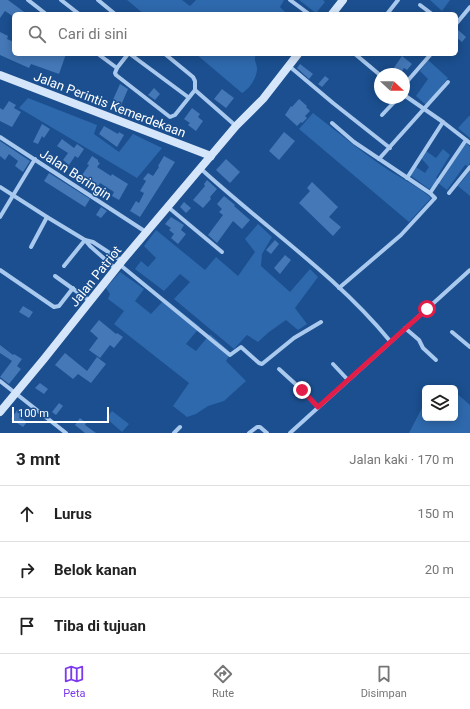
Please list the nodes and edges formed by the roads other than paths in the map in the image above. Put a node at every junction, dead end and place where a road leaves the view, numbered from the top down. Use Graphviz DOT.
graph roads {
  1 [pos="28,0"];
  2 [pos="61,0"];
  3 [pos="98,0"];
  4 [pos="290,0"];
  5 [pos="343,0"];
  6 [pos="398,0"];
  7 [pos="420,5"];
  8 [pos="470,7"];
  9 [pos="43,12"];
  10 [pos="76,12"];
  11 [pos="113,12"];
  12 [pos="306,12"];
  13 [pos="334,12"];
  14 [pos="389,12"];
  15 [pos="429,12"];
  16 [pos="458,22"];
  17 [pos="101,56"];
  18 [pos="127,56"];
  19 [pos="132,56"];
  20 [pos="167,56"];
  21 [pos="296,56"];
  22 [pos="357,56"];
  23 [pos="429,56"];
  24 [pos="288,65"];
  25 [pos="117,68"];
  26 [pos="374,70"];
  27 [pos="0,75"];
  28 [pos="410,79"];
  29 [pos="448,82"];
  30 [pos="195,90"];
  31 [pos="188,97"];
  32 [pos="410,100"];
  33 [pos="392,104"];
  34 [pos="424,110"];
  35 [pos="382,115"];
  36 [pos="443,122"];
  37 [pos="332,123"];
  38 [pos="236,126"];
  39 [pos="0,136"];
  40 [pos="466,140"];
  41 [pos="470,143"];
  42 [pos="390,148"];
  43 [pos="211,156"];
  44 [pos="35,159"];
  45 [pos="379,159"];
  46 [pos="470,167"];
  47 [pos="200,168"];
  48 [pos="407,178"];
  49 [pos="0,187"];
  50 [pos="430,193"];
  51 [pos="449,193"];
  52 [pos="13,196"];
  53 [pos="168,207"];
  54 [pos="0,217"];
  55 [pos="47,217"];
  56 [pos="144,231"];
  57 [pos="85,240"];
  58 [pos="30,247"];
  59 [pos="222,252"];
  60 [pos="118,264"];
  61 [pos="64,266"];
  62 [pos="0,270"];
  63 [pos="470,270"];
  64 [pos="55,276"];
  65 [pos="72,288"];
  66 [pos="339,288"];
  67 [pos="89,300"];
  68 [pos="321,322"];
  69 [pos="405,328"];
  70 [pos="452,332"];
  71 [pos="390,341"];
  72 [pos="470,347"];
  73 [pos="436,360"];
  74 [pos="333,364"];
  75 [pos="279,369"];
  76 [pos="348,380"];
  77 [pos="0,381"];
  78 [pos="15,393"];
  79 [pos="318,407"];
  80 [pos="0,412"];
  81 [pos="180,427"];
  82 [pos="66,433"];
  83 [pos="174,433"];
  84 [pos="249,433"];
  85 [pos="267,433"];
  86 [pos="290,433"];
  1 -- 9 [label="street"];
  2 -- 10 [label="street"];
  3 -- 11 [label="street"];
  4 -- 12 [label="street"];
  5 -- 13 [label="street"];
  6 -- 14 [label="street"];
  7 -- 15 [label="street"];
  8 -- 16 [label="street"];
  17 -- 25 [label="street"];
  18 -- 25 [label="street"];
  19 -- 31 [label="street"];
  20 -- 30 [label="street"];
  21 -- 24 [label="street, Jalan Patriot"];
  22 -- 26 [label="street"];
  23 -- 28 [label="street"];
  24 -- 38 [label="street, Jalan Patriot"];
  24 -- 42 [label="street"];
  25 -- 31 [label="street"];
  27 -- 43 [label="street, Jalan Perintis Kemerdekaan"];
  29 -- 34 [label="street"];
  30 -- 31 [label="street"];
  30 -- 38 [label="street"];
  32 -- 34 [label="street"];
  33 -- 35 [label="street"];
  34 -- 36 [label="street"];
  34 -- 42 [label="street"];
  36 -- 40 [label="street"];
  36 -- 48 [label="street"];
  37 -- 45 [label="street"];
  38 -- 43 [label="street, Jalan Patriot"];
  39 -- 44 [label="street, Jalan Beringin"];
  40 -- 41 [label="street"];
  40 -- 50 [label="street"];
  42 -- 45 [label="street"];
  43 -- 47 [label="street, Jalan Patriot"];
  44 -- 52 [label="street"];
  44 -- 56 [label="street, Jalan Beringin"];
  45 -- 48 [label="street"];
  46 -- 51 [label="street"];
  47 -- 53 [label="street, Jalan Patriot"];
  47 -- 66 [label="street"];
  48 -- 50 [label="street"];
  49 -- 52 [label="street"];
  50 -- 66 [label="street"];
  52 -- 54 [label="street"];
  52 -- 55 [label="street"];
  53 -- 56 [label="street, Jalan Patriot"];
  53 -- 59 [label="street"];
  55 -- 57 [label="street"];
  55 -- 58 [label="street"];
  56 -- 60 [label="street, Jalan Patriot"];
  57 -- 60 [label="street"];
  57 -- 60 [label="street"];
  57 -- 61 [label="street"];
  60 -- 67 [label="street, Jalan Patriot"];
  60 -- 68 [label="street"];
  62 -- 65 [label="street"];
  63 -- 69 [label="street"];
  64 -- 65 [label="street"];
  65 -- 67 [label="street"];
  66 -- 71 [label="street"];
  67 -- 78 [label="street, Jalan Patriot"];
  69 -- 71 [label="street"];
  69 -- 73 [label="street"];
  70 -- 72 [label="street"];
  71 -- 76 [label="street"];
  74 -- 76 [label="street"];
  75 -- 79 [label="street"];
  76 -- 79 [label="street"];
  77 -- 78 [label="street"];
  78 -- 80 [label="street, Jalan Patriot"];
  78 -- 82 [label="street"];
  79 -- 86 [label="street"];
  81 -- 83 [label="street"];
  84 -- 85 [label="street"];
}
